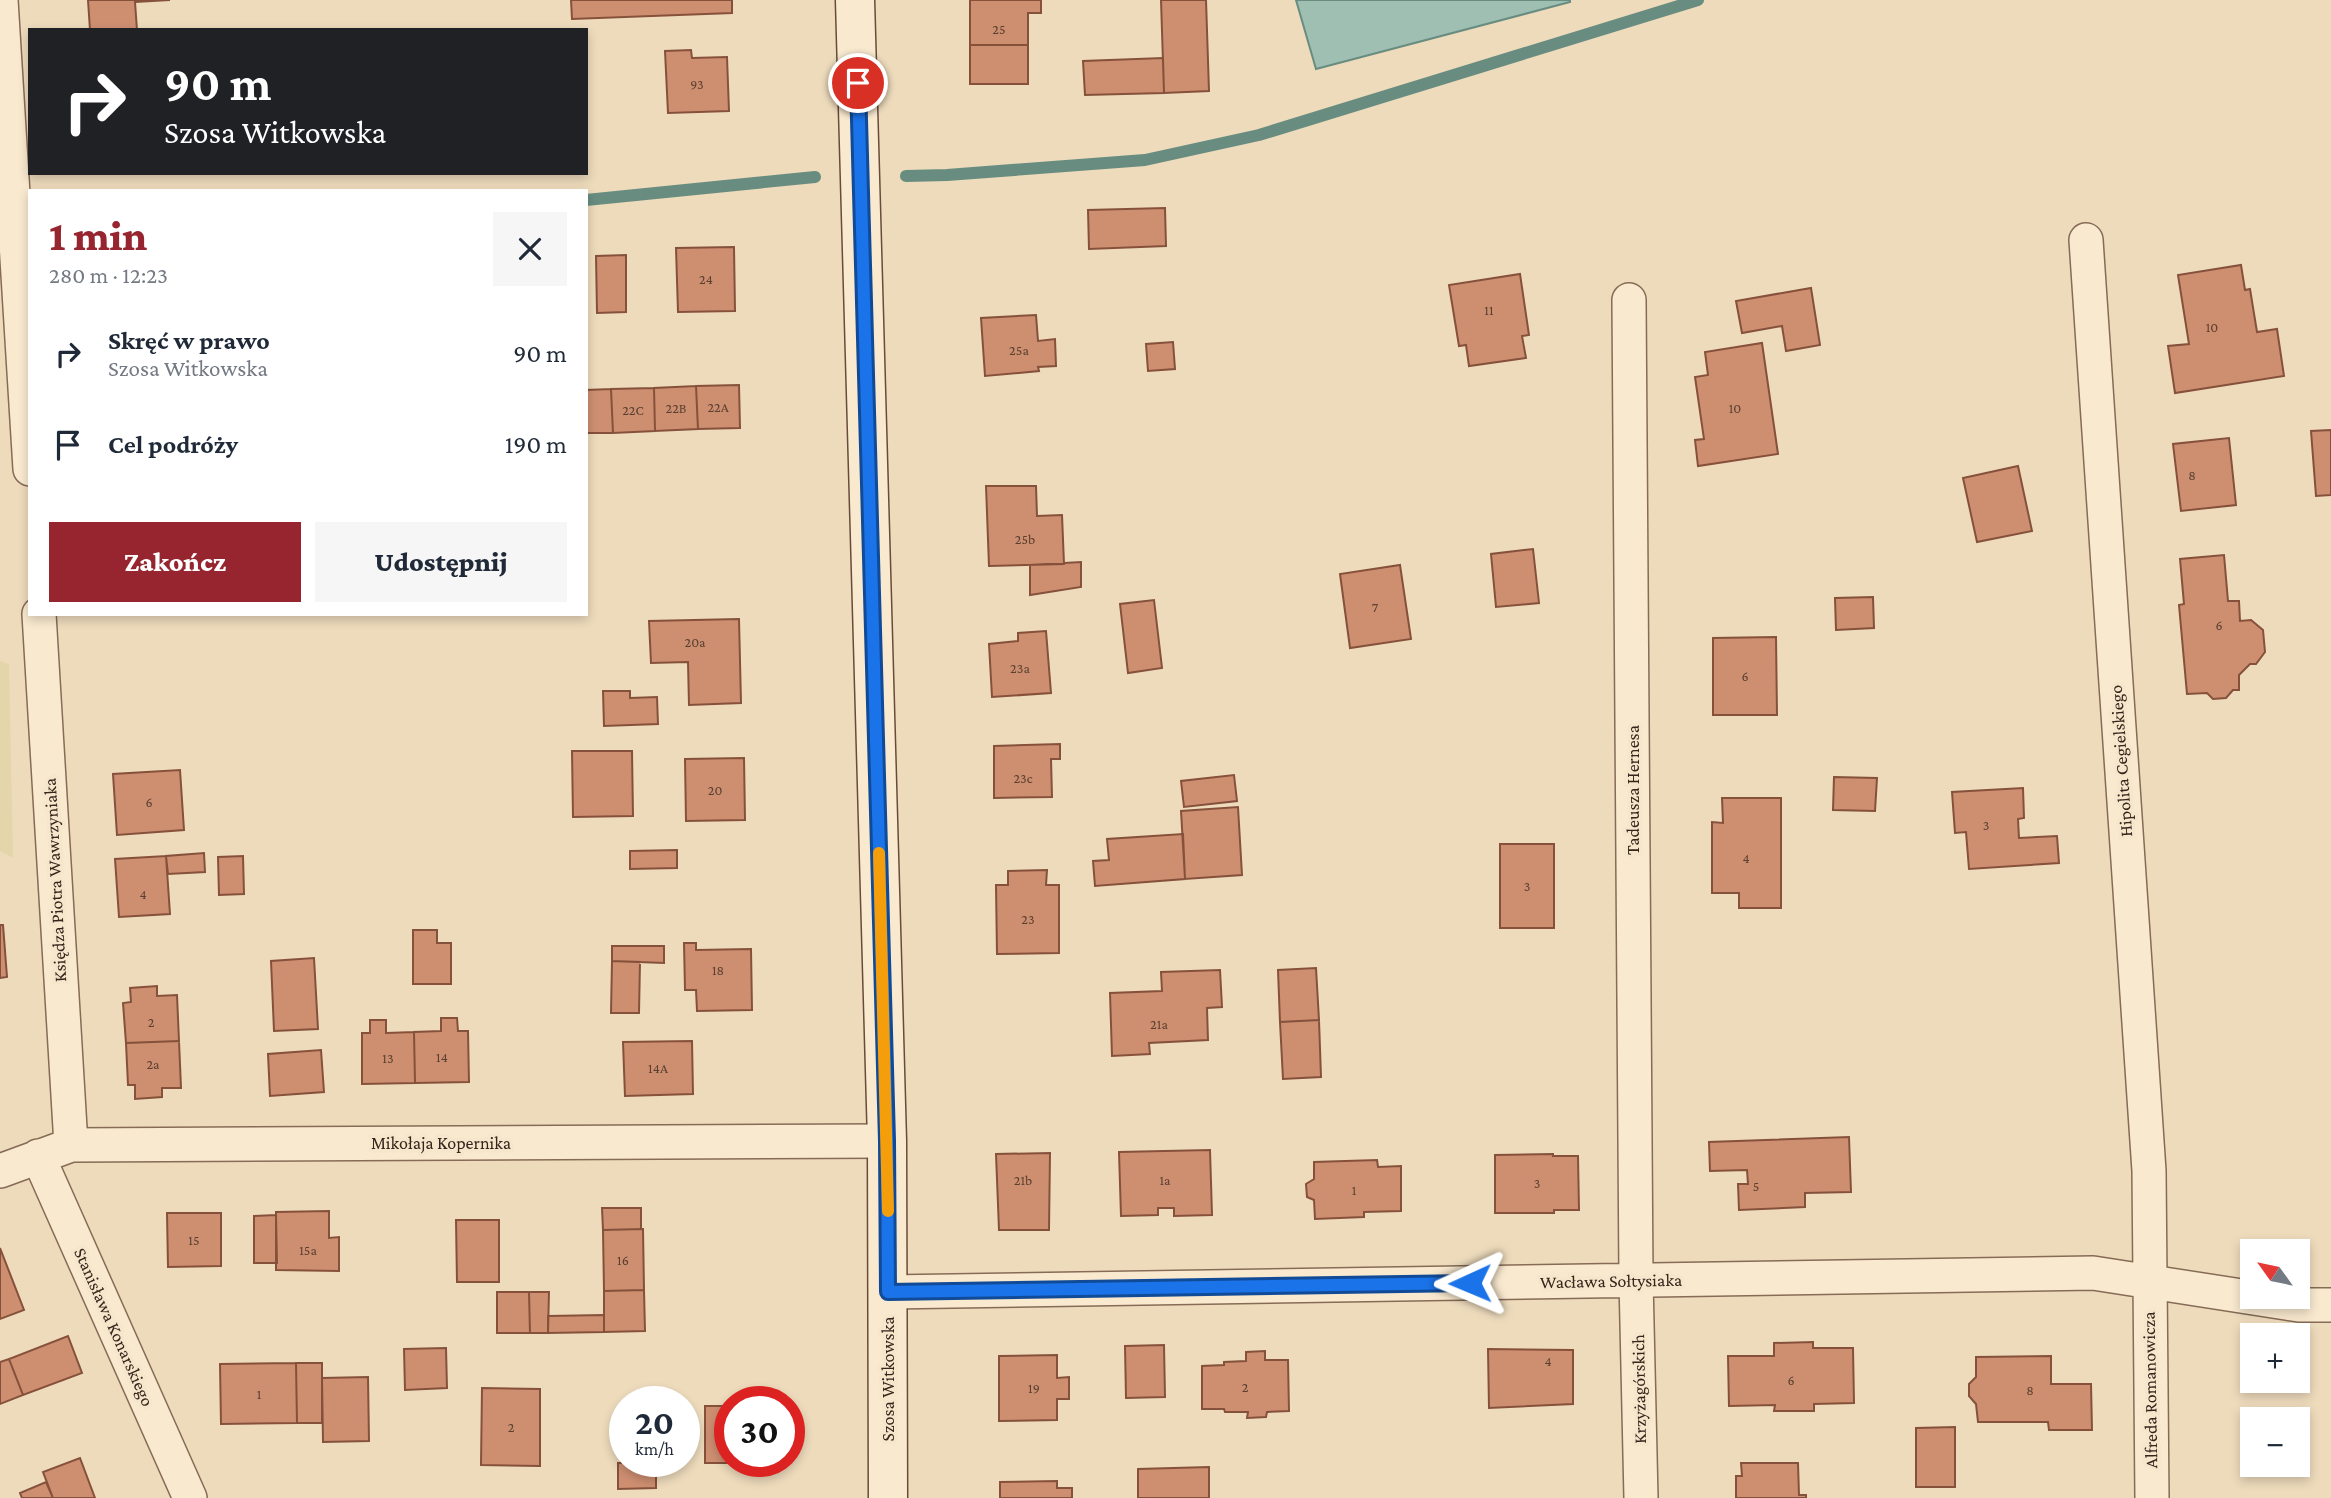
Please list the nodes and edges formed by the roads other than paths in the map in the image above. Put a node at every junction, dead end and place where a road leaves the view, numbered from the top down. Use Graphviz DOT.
graph roads {
  1 [pos="1,0"];
  2 [pos="855,0"];
  3 [pos="2086,240"];
  4 [pos="1629,300"];
  5 [pos="28,437"];
  6 [pos="39,616"];
  7 [pos="887,1141"];
  8 [pos="71,1146"];
  9 [pos="38,1156"];
  10 [pos="0,1171"];
  11 [pos="1636,1280"];
  12 [pos="2148,1282"];
  13 [pos="888,1292"];
  14 [pos="2331,1305"];
  15 [pos="190,1498"];
  16 [pos="888,1498"];
  17 [pos="1641,1498"];
  18 [pos="2152,1498"];
  1 -- 5 [label="street"];
  2 -- 7 [label="street, Szosa Witkowska"];
  3 -- 12 [label="street, Hipolita Cegielskiego"];
  4 -- 11 [label="street, Tadeusza Hernesa"];
  6 -- 8 [label="street, Księdza Piotra Wawrzyniaka"];
  7 -- 8 [label="street, Mikołaja Kopernika"];
  7 -- 13 [label="street, Szosa Witkowska"];
  8 -- 9 [label="street, Mikołaja Kopernika"];
  9 -- 10 [label="street, Mikołaja Kopernika"];
  9 -- 15 [label="street, Stanisława Konarskiego"];
  11 -- 12 [label="street, Wacława Sołtysiaka"];
  11 -- 13 [label="street, Wacława Sołtysiaka"];
  11 -- 17 [label="street, Krzyżagórskich"];
  12 -- 14 [label="street, Wacława Sołtysiaka"];
  12 -- 18 [label="street, Alfreda Romanowicza"];
  13 -- 16 [label="street, Szosa Witkowska"];
}
